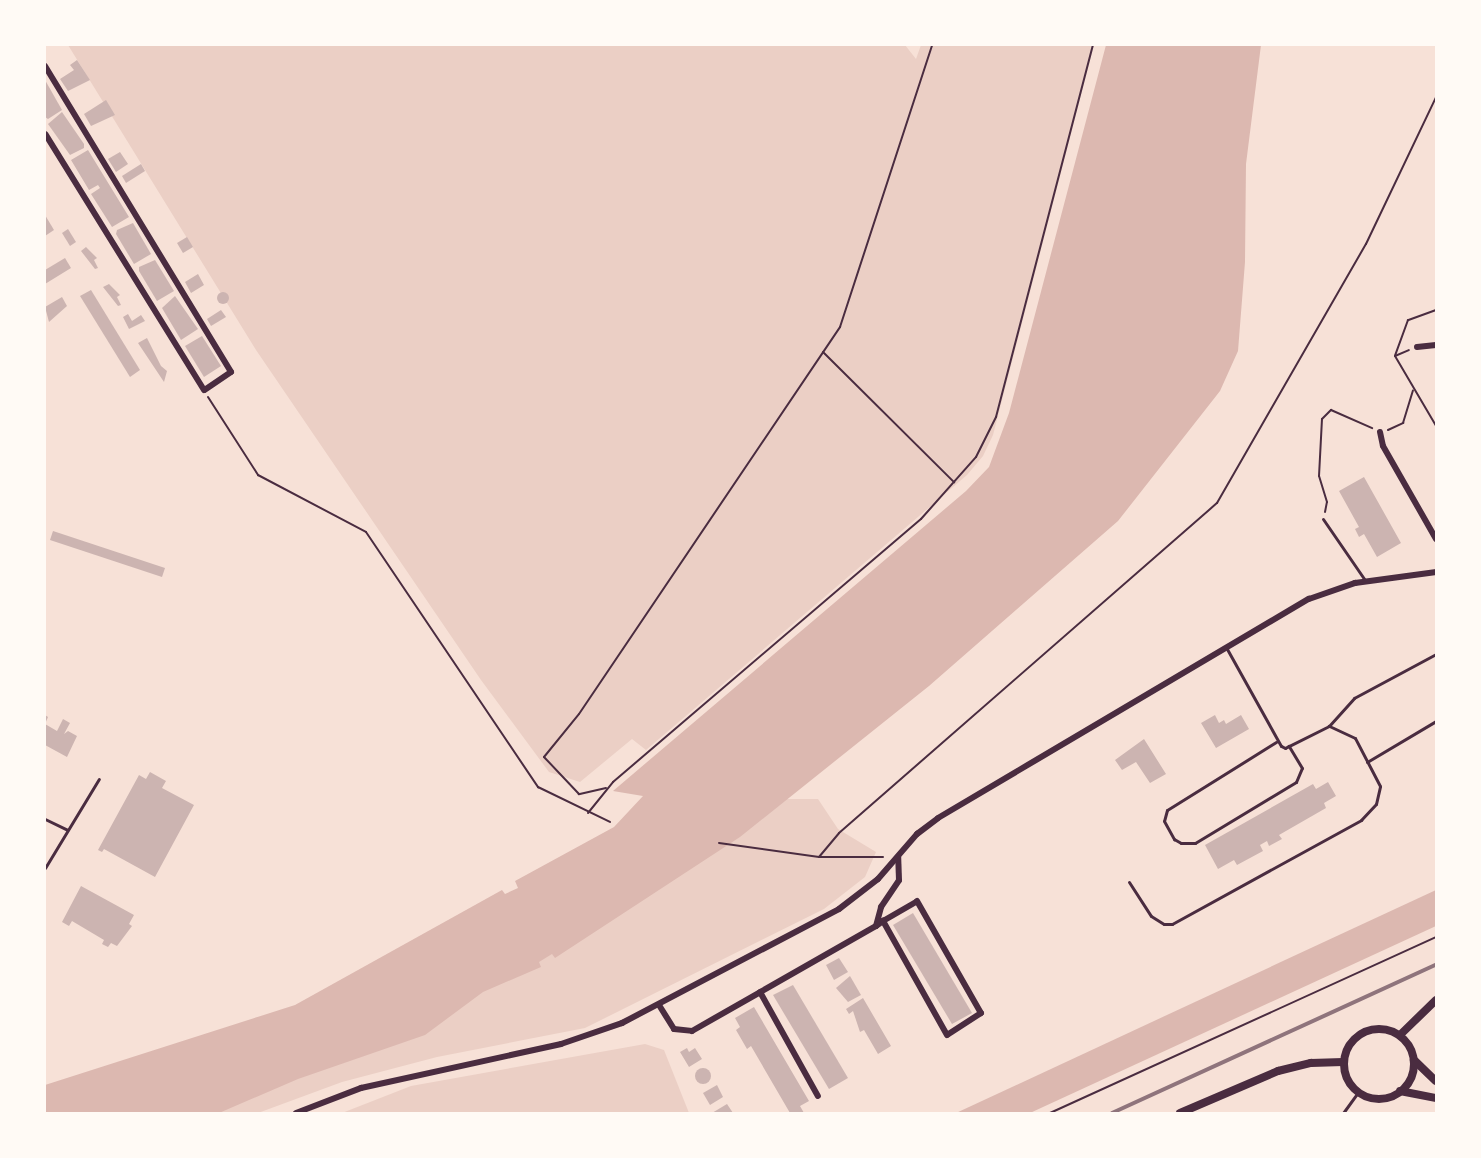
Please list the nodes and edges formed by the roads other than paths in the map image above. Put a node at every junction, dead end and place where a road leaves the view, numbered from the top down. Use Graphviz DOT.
graph roads {
  1 [pos="45,66"];
  2 [pos="45,134"];
  3 [pos="1436,345"];
  4 [pos="1417,347"];
  5 [pos="1380,432"];
  6 [pos="1323,519"];
  7 [pos="1434,528"];
  8 [pos="1436,539"];
  9 [pos="1436,572"];
  10 [pos="1366,581"];
  11 [pos="1227,649"];
  12 [pos="1436,654"];
  13 [pos="1436,720"];
  14 [pos="1329,726"];
  15 [pos="1276,742"];
  16 [pos="1289,746"];
  17 [pos="1367,762"];
  18 [pos="99,779"];
  19 [pos="45,819"];
  20 [pos="68,830"];
  21 [pos="898,857"];
  22 [pos="45,868"];
  23 [pos="1129,882"];
  24 [pos="883,921"];
  25 [pos="876,926"];
  26 [pos="759,992"];
  27 [pos="1436,1000"];
  28 [pos="658,1005"];
  29 [pos="1400,1035"];
  30 [pos="1414,1060"];
  31 [pos="1343,1062"];
  32 [pos="1436,1081"];
  33 [pos="1400,1091"];
  34 [pos="1358,1092"];
  35 [pos="818,1096"];
  36 [pos="1436,1098"];
  37 [pos="296,1113"];
  38 [pos="1180,1113"];
  39 [pos="1343,1113"];
  1 -- 2 [label="street"];
  3 -- 4 [label="street"];
  5 -- 7 [label="street"];
  6 -- 10 [label="lane"];
  7 -- 8 [label="street"];
  9 -- 10 [label="street"];
  10 -- 11 [label="street"];
  11 -- 15 [label="lane"];
  11 -- 21 [label="street"];
  12 -- 14 [label="lane"];
  13 -- 17 [label="lane"];
  14 -- 16 [label="lane"];
  14 -- 17 [label="lane"];
  15 -- 16 [label="lane"];
  15 -- 16 [label="lane"];
  17 -- 23 [label="lane"];
  18 -- 20 [label="lane"];
  19 -- 20 [label="lane"];
  20 -- 22 [label="lane"];
  21 -- 25 [label="street"];
  21 -- 28 [label="street"];
  24 -- 24 [label="street"];
  24 -- 25 [label="street"];
  25 -- 26 [label="street"];
  26 -- 28 [label="street"];
  26 -- 35 [label="street"];
  27 -- 29 [label="street"];
  28 -- 37 [label="street"];
  29 -- 30 [label="street"];
  29 -- 31 [label="street"];
  30 -- 32 [label="street"];
  30 -- 33 [label="street"];
  31 -- 34 [label="street"];
  31 -- 38 [label="street"];
  33 -- 34 [label="street"];
  33 -- 36 [label="street"];
  34 -- 39 [label="lane"];
}
